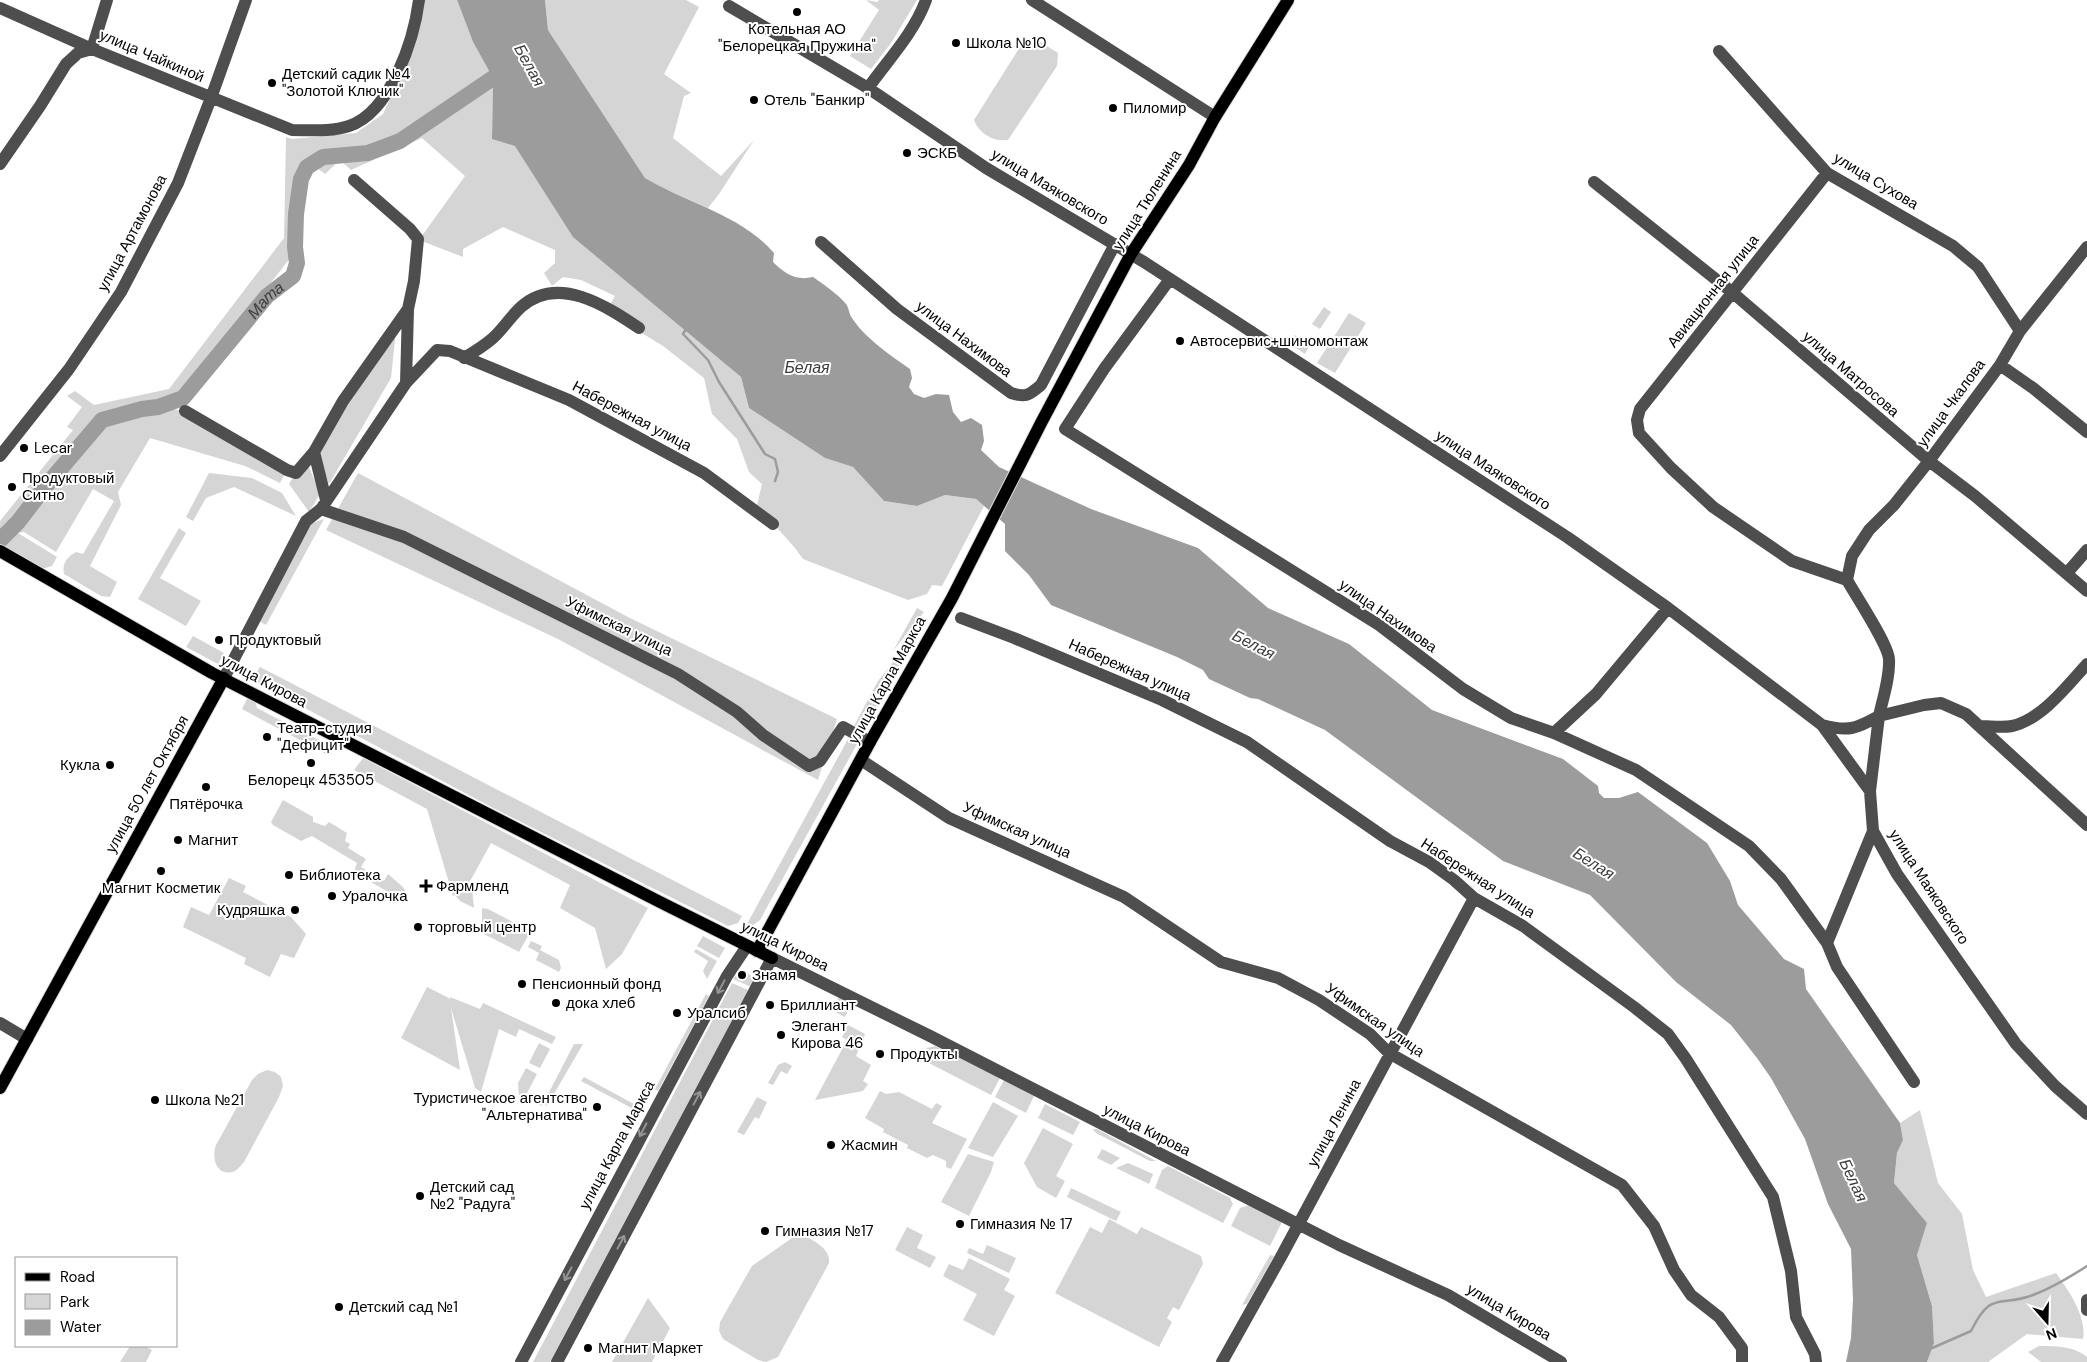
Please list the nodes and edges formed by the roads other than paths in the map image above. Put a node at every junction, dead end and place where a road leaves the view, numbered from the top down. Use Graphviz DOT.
graph roads {
  1 [pos="107,0"];
  2 [pos="246,0"];
  3 [pos="419,0"];
  4 [pos="926,0"];
  5 [pos="1032,0"];
  6 [pos="1288,0"];
  7 [pos="1051,5"];
  8 [pos="729,6"];
  9 [pos="0,8"];
  10 [pos="92,49"];
  11 [pos="1719,51"];
  12 [pos="868,88"];
  13 [pos="211,98"];
  14 [pos="1215,117"];
  15 [pos="0,164"];
  16 [pos="1827,174"];
  17 [pos="354,180"];
  18 [pos="1594,182"];
  19 [pos="821,242"];
  20 [pos="1115,244"];
  21 [pos="2087,247"];
  22 [pos="1131,254"];
  23 [pos="1170,279"];
  24 [pos="1733,293"];
  25 [pos="408,309"];
  26 [pos="639,328"];
  27 [pos="2020,331"];
  28 [pos="437,350"];
  29 [pos="464,358"];
  30 [pos="2000,365"];
  31 [pos="406,383"];
  32 [pos="185,411"];
  33 [pos="1041,423"];
  34 [pos="2087,432"];
  35 [pos="314,452"];
  36 [pos="0,456"];
  37 [pos="1929,461"];
  38 [pos="324,505"];
  39 [pos="773,524"];
  40 [pos="2087,550"];
  41 [pos="4,553"];
  42 [pos="2067,573"];
  43 [pos="1847,580"];
  44 [pos="2087,591"];
  45 [pos="1668,608"];
  46 [pos="961,618"];
  47 [pos="2087,664"];
  48 [pos="224,678"];
  49 [pos="1879,716"];
  50 [pos="1822,725"];
  51 [pos="1980,726"];
  52 [pos="1554,733"];
  53 [pos="870,742"];
  54 [pos="861,760"];
  55 [pos="1870,791"];
  56 [pos="2087,825"];
  57 [pos="1873,831"];
  58 [pos="1474,898"];
  59 [pos="1827,943"];
  60 [pos="752,948"];
  61 [pos="772,958"];
  62 [pos="0,1023"];
  63 [pos="27,1039"];
  64 [pos="1389,1053"];
  65 [pos="1914,1082"];
  66 [pos="0,1088"];
  67 [pos="2087,1114"];
  68 [pos="1299,1225"];
  69 [pos="2087,1300"];
  70 [pos="2087,1310"];
  71 [pos="520,1362"];
  72 [pos="557,1362"];
  73 [pos="1222,1362"];
  74 [pos="1561,1362"];
  75 [pos="1742,1362"];
  76 [pos="1816,1362"];
  1 -- 10 [label="street"];
  2 -- 13 [label="street, улица Артамонова"];
  3 -- 13 [label="street, улица Чайкиной"];
  4 -- 12 [label="street"];
  5 -- 7 [label="street"];
  6 -- 14 [label="main road, улица Тюленина"];
  7 -- 14 [label="street"];
  8 -- 12 [label="street, улица Маяковского"];
  9 -- 10 [label="street, улица Чайкиной"];
  10 -- 13 [label="street, улица Чайкиной"];
  10 -- 15 [label="street"];
  11 -- 16 [label="street, улица Сухова"];
  12 -- 20 [label="street, улица Маяковского"];
  13 -- 36 [label="street, улица Артамонова"];
  14 -- 22 [label="main road, улица Тюленина"];
  16 -- 24 [label="street, Авиационная улица"];
  16 -- 27 [label="street, улица Сухова"];
  17 -- 25 [label="street"];
  18 -- 24 [label="street, улица Матросова"];
  19 -- 20 [label="street, улица Нахимова"];
  20 -- 22 [label="street, улица Маяковского"];
  21 -- 27 [label="street, улица Чкалова"];
  22 -- 23 [label="street, улица Маяковского"];
  22 -- 33 [label="main road, улица Тюленина"];
  23 -- 45 [label="street, улица Маяковского"];
  23 -- 52 [label="street, улица Нахимова"];
  24 -- 37 [label="street, улица Матросова"];
  24 -- 43 [label="street, Авиационная улица"];
  25 -- 31 [label="street"];
  25 -- 35 [label="street"];
  26 -- 29 [label="street"];
  27 -- 30 [label="street, улица Чкалова"];
  28 -- 29 [label="street, Набережная улица"];
  28 -- 31 [label="street, улица 50 лет Октября"];
  29 -- 39 [label="street, Набережная улица"];
  30 -- 34 [label="street"];
  30 -- 37 [label="street, улица Чкалова"];
  31 -- 38 [label="street, улица 50 лет Октября"];
  32 -- 35 [label="street"];
  33 -- 53 [label="main road, улица Карла Маркса"];
  35 -- 38 [label="street"];
  37 -- 42 [label="street, улица Матросова"];
  37 -- 43 [label="street, улица Чкалова"];
  38 -- 48 [label="street, улица 50 лет Октября"];
  38 -- 53 [label="street, Уфимская улица"];
  40 -- 42 [label="street"];
  41 -- 48 [label="main road, улица Кирова"];
  42 -- 44 [label="street, улица Матросова"];
  43 -- 49 [label="street"];
  45 -- 50 [label="street, улица Маяковского"];
  45 -- 52 [label="street"];
  46 -- 58 [label="street, Набережная улица"];
  47 -- 51 [label="street"];
  48 -- 60 [label="main road, улица Кирова"];
  48 -- 63 [label="main road, улица 50 лет Октября"];
  49 -- 50 [label="street"];
  49 -- 51 [label="street"];
  49 -- 55 [label="street"];
  50 -- 55 [label="street, улица Маяковского"];
  51 -- 56 [label="street"];
  52 -- 59 [label="street, улица Нахимова"];
  53 -- 54 [label="main road, улица Карла Маркса"];
  54 -- 60 [label="main road, улица Карла Маркса"];
  54 -- 64 [label="street, Уфимская улица"];
  55 -- 57 [label="street, улица Маяковского"];
  57 -- 59 [label="street"];
  57 -- 67 [label="street, улица Маяковского"];
  58 -- 64 [label="street, улица Ленина"];
  58 -- 76 [label="street, Набережная улица"];
  59 -- 65 [label="street, улица Нахимова"];
  60 -- 61 [label="main road, улица Кирова"];
  60 -- 71 [label="street, улица Карла Маркса, one-way"];
  61 -- 68 [label="street, улица Кирова"];
  72 -- 61 [label="street, one-way"];
  62 -- 63 [label="street"];
  63 -- 66 [label="main road, улица 50 лет Октября"];
  64 -- 68 [label="street, улица Ленина"];
  64 -- 75 [label="street, Уфимская улица"];
  68 -- 73 [label="street, улица Ленина"];
  68 -- 74 [label="street, улица Кирова"];
  69 -- 70 [label="street"];
}
